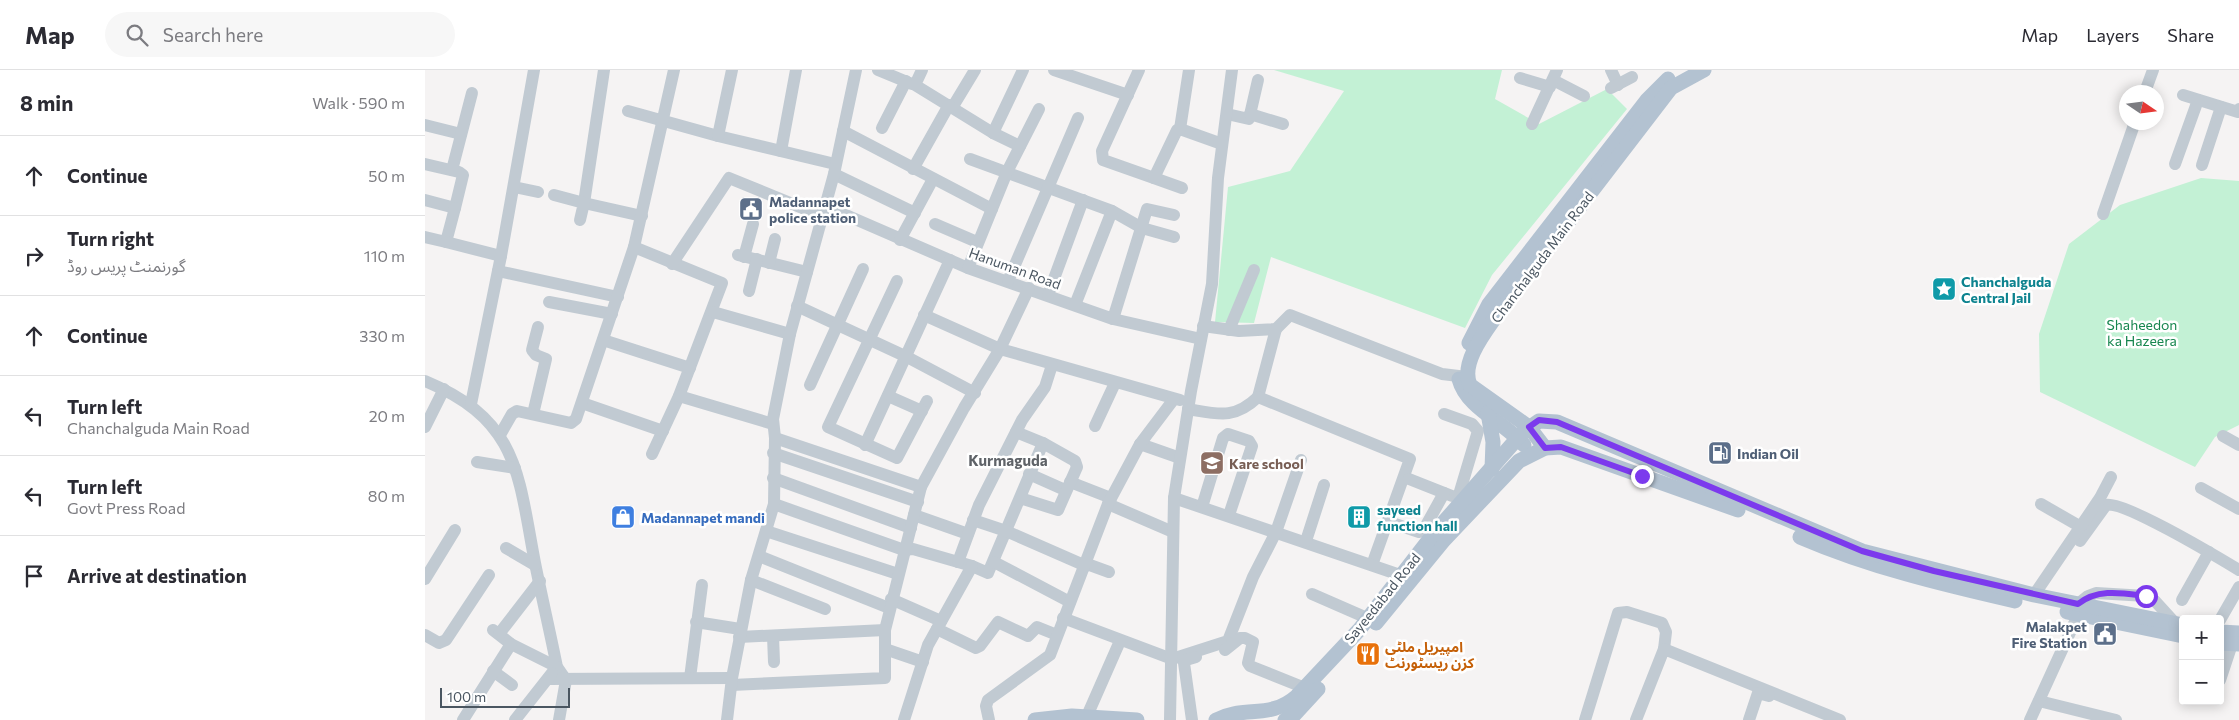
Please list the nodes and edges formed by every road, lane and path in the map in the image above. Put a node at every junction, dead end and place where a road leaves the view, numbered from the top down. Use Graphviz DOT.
graph roads {
  1 [pos="534,70"];
  2 [pos="605,70"];
  3 [pos="674,70"];
  4 [pos="732,70"];
  5 [pos="796,70"];
  6 [pos="856,70"];
  7 [pos="923,70"];
  8 [pos="975,70"];
  9 [pos="1023,70"];
  10 [pos="1054,70"];
  11 [pos="1139,70"];
  12 [pos="1189,70"];
  13 [pos="1232,70"];
  14 [pos="1611,70"];
  15 [pos="1684,70"];
  16 [pos="1704,70"];
  17 [pos="2153,70"];
  18 [pos="882,71"];
  19 [pos="1553,76"];
  20 [pos="1632,77"];
  21 [pos="1520,78"];
  22 [pos="1258,80"];
  23 [pos="911,83"];
  24 [pos="2148,85"];
  25 [pos="471,93"];
  26 [pos="1128,95"];
  27 [pos="2183,95"];
  28 [pos="1584,96"];
  29 [pos="2198,100"];
  30 [pos="951,107"];
  31 [pos="2221,107"];
  32 [pos="1039,110"];
  33 [pos="2239,110"];
  34 [pos="628,112"];
  35 [pos="1227,114"];
  36 [pos="1250,114"];
  37 [pos="1078,118"];
  38 [pos="664,122"];
  39 [pos="1283,124"];
  40 [pos="1532,124"];
  41 [pos="425,125"];
  42 [pos="881,128"];
  43 [pos="1180,128"];
  44 [pos="2132,130"];
  45 [pos="843,131"];
  46 [pos="993,133"];
  47 [pos="461,134"];
  48 [pos="718,136"];
  49 [pos="1222,144"];
  50 [pos="1020,146"];
  51 [pos="781,151"];
  52 [pos="970,159"];
  53 [pos="425,164"];
  54 [pos="2175,164"];
  55 [pos="2202,165"];
  56 [pos="834,169"];
  57 [pos="913,169"];
  58 [pos="452,170"];
  59 [pos="1007,172"];
  60 [pos="1155,178"];
  61 [pos="933,179"];
  62 [pos="514,187"];
  63 [pos="1048,187"];
  64 [pos="1182,188"];
  65 [pos="538,192"];
  66 [pos="554,195"];
  67 [pos="425,200"];
  68 [pos="1083,200"];
  69 [pos="584,204"];
  70 [pos="455,208"];
  71 [pos="992,209"];
  72 [pos="824,211"];
  73 [pos="1112,211"];
  74 [pos="915,214"];
  75 [pos="2103,214"];
  76 [pos="1174,215"];
  77 [pos="642,216"];
  78 [pos="581,220"];
  79 [pos="753,224"];
  80 [pos="935,224"];
  81 [pos="1142,228"];
  82 [pos="425,237"];
  83 [pos="1173,237"];
  84 [pos="775,239"];
  85 [pos="900,240"];
  86 [pos="447,242"];
  87 [pos="977,242"];
  88 [pos="634,247"];
  89 [pos="501,256"];
  90 [pos="752,258"];
  91 [pos="950,260"];
  92 [pos="672,264"];
  93 [pos="968,268"];
  94 [pos="863,269"];
  95 [pos="1253,270"];
  96 [pos="499,271"];
  97 [pos="807,272"];
  98 [pos="897,281"];
  99 [pos="1008,281"];
  100 [pos="1029,288"];
  101 [pos="749,291"];
  102 [pos="1047,295"];
  103 [pos="618,297"];
  104 [pos="549,302"];
  105 [pos="1075,305"];
  106 [pos="797,306"];
  107 [pos="713,312"];
  108 [pos="612,314"];
  109 [pos="925,314"];
  110 [pos="1113,318"];
  111 [pos="1488,318"];
  112 [pos="837,325"];
  113 [pos="538,327"];
  114 [pos="1276,329"];
  115 [pos="1229,330"];
  116 [pos="1202,332"];
  117 [pos="790,334"];
  118 [pos="603,340"];
  119 [pos="870,342"];
  120 [pos="1000,349"];
  121 [pos="907,357"];
  122 [pos="1052,366"];
  123 [pos="690,368"];
  124 [pos="1463,377"];
  125 [pos="425,381"];
  126 [pos="1115,383"];
  127 [pos="810,384"];
  128 [pos="444,389"];
  129 [pos="975,393"];
  130 [pos="679,396"];
  131 [pos="888,396"];
  132 [pos="1258,397"];
  133 [pos="1174,399"];
  134 [pos="582,403"];
  135 [pos="471,404"];
  136 [pos="1188,406"];
  137 [pos="1488,413"];
  138 [pos="533,414"];
  139 [pos="1444,414"];
  140 [pos="773,424"];
  141 [pos="1095,426"];
  142 [pos="425,427"];
  143 [pos="663,431"];
  144 [pos="1016,432"];
  145 [pos="1523,432"];
  146 [pos="500,435"];
  147 [pos="2223,436"];
  148 [pos="775,438"];
  149 [pos="1043,443"];
  150 [pos="1140,444"];
  151 [pos="2239,444"];
  152 [pos="865,445"];
  153 [pos="773,453"];
  154 [pos="652,454"];
  155 [pos="1532,454"];
  156 [pos="1180,458"];
  157 [pos="1301,460"];
  158 [pos="477,462"];
  159 [pos="515,468"];
  160 [pos="1492,469"];
  161 [pos="1029,474"];
  162 [pos="773,478"];
  163 [pos="2111,478"];
  164 [pos="1409,479"];
  165 [pos="1324,485"];
  166 [pos="1068,486"];
  167 [pos="921,487"];
  168 [pos="2201,488"];
  169 [pos="1444,493"];
  170 [pos="1020,498"];
  171 [pos="1174,498"];
  172 [pos="1461,499"];
  173 [pos="1110,501"];
  174 [pos="918,502"];
  175 [pos="774,504"];
  176 [pos="2041,504"];
  177 [pos="1202,507"];
  178 [pos="2239,508"];
  179 [pos="1229,515"];
  180 [pos="973,520"];
  181 [pos="912,521"];
  182 [pos="1392,523"];
  183 [pos="2081,527"];
  184 [pos="455,530"];
  185 [pos="766,531"];
  186 [pos="1006,531"];
  187 [pos="1173,532"];
  188 [pos="1276,532"];
  189 [pos="968,534"];
  190 [pos="2081,541"];
  191 [pos="1305,542"];
  192 [pos="506,548"];
  193 [pos="904,550"];
  194 [pos="2209,552"];
  195 [pos="759,556"];
  196 [pos="958,562"];
  197 [pos="994,562"];
  198 [pos="535,565"];
  199 [pos="1086,565"];
  200 [pos="1372,565"];
  201 [pos="972,566"];
  202 [pos="2239,570"];
  203 [pos="1109,572"];
  204 [pos="898,574"];
  205 [pos="489,575"];
  206 [pos="1400,575"];
  207 [pos="425,579"];
  208 [pos="751,580"];
  209 [pos="540,581"];
  210 [pos="702,585"];
  211 [pos="2239,587"];
  212 [pos="1312,594"];
  213 [pos="2034,595"];
  214 [pos="2182,600"];
  215 [pos="1070,602"];
  216 [pos="890,604"];
  217 [pos="825,609"];
  218 [pos="2078,609"];
  219 [pos="2223,615"];
  220 [pos="1063,618"];
  221 [pos="1367,618"];
  222 [pos="696,622"];
  223 [pos="2179,624"];
  224 [pos="939,625"];
  225 [pos="885,630"];
  226 [pos="740,633"];
  227 [pos="425,635"];
  228 [pos="1057,635"];
  229 [pos="2179,635"];
  230 [pos="773,636"];
  231 [pos="1120,641"];
  232 [pos="2233,641"];
  233 [pos="511,644"];
  234 [pos="885,649"];
  235 [pos="1664,649"];
  236 [pos="1172,659"];
  237 [pos="774,662"];
  238 [pos="923,662"];
  239 [pos="557,667"];
  240 [pos="2224,668"];
  241 [pos="493,671"];
  242 [pos="548,678"];
  243 [pos="690,678"];
  244 [pos="565,680"];
  245 [pos="732,681"];
  246 [pos="513,685"];
  247 [pos="1305,688"];
  248 [pos="1755,688"];
  249 [pos="2039,701"];
  250 [pos="1087,716"];
  251 [pos="1283,716"];
  252 [pos="1818,716"];
  253 [pos="1063,718"];
  254 [pos="1106,719"];
  255 [pos="463,720"];
  256 [pos="515,720"];
  257 [pos="559,720"];
  258 [pos="727,720"];
  259 [pos="904,720"];
  260 [pos="989,720"];
  261 [pos="1035,720"];
  262 [pos="1137,720"];
  263 [pos="1170,720"];
  264 [pos="1192,720"];
  265 [pos="1216,720"];
  266 [pos="1585,720"];
  267 [pos="1636,720"];
  268 [pos="1742,720"];
  269 [pos="1749,720"];
  270 [pos="1840,720"];
  271 [pos="2030,720"];
  272 [pos="2116,720"];
  1 -- 62 [label="street"];
  2 -- 69 [label="street"];
  3 -- 38 [label="street"];
  4 -- 48 [label="street"];
  5 -- 51 [label="street"];
  6 -- 45 [label="street"];
  7 -- 23 [label="street"];
  8 -- 30 [label="street"];
  9 -- 46 [label="street"];
  10 -- 26 [label="street"];
  11 -- 26 [label="street"];
  12 -- 43 [label="street"];
  13 -- 35 [label="street"];
  14 -- 20 [label="street"];
  15 -- 111 [label="main road, Chanchalguda Main Road"];
  16 -- 111 [label="main road, Chanchalguda Main Road"];
  17 -- 24 [label="street"];
  18 -- 23 [label="street"];
  19 -- 21 [label="street"];
  19 -- 28 [label="street"];
  19 -- 40 [label="street"];
  22 -- 36 [label="street"];
  23 -- 30 [label="street"];
  23 -- 42 [label="street"];
  25 -- 47 [label="street"];
  26 -- 60 [label="street"];
  27 -- 29 [label="street"];
  29 -- 31 [label="street"];
  29 -- 54 [label="street"];
  30 -- 46 [label="street"];
  30 -- 57 [label="street"];
  31 -- 33 [label="street"];
  31 -- 55 [label="street"];
  32 -- 50 [label="street"];
  34 -- 38 [label="street"];
  35 -- 36 [label="street"];
  35 -- 49 [label="street"];
  36 -- 39 [label="street"];
  37 -- 63 [label="street"];
  38 -- 48 [label="street"];
  38 -- 77 [label="street"];
  41 -- 47 [label="street"];
  43 -- 49 [label="street"];
  43 -- 60 [label="street"];
  44 -- 75 [label="street"];
  45 -- 56 [label="street"];
  45 -- 57 [label="street"];
  46 -- 50 [label="street"];
  47 -- 58 [label="street"];
  48 -- 51 [label="street"];
  49 -- 116 [label="street"];
  50 -- 59 [label="street"];
  51 -- 56 [label="street"];
  52 -- 59 [label="street"];
  53 -- 58 [label="street"];
  56 -- 72 [label="street"];
  56 -- 74 [label="street"];
  57 -- 61 [label="street"];
  58 -- 70 [label="street"];
  59 -- 63 [label="street"];
  59 -- 71 [label="street"];
  60 -- 64 [label="street"];
  61 -- 71 [label="street"];
  61 -- 74 [label="street"];
  62 -- 65 [label="street"];
  62 -- 89 [label="street"];
  63 -- 68 [label="street"];
  63 -- 99 [label="street"];
  66 -- 69 [label="street"];
  67 -- 70 [label="street"];
  68 -- 73 [label="street"];
  68 -- 102 [label="street"];
  69 -- 77 [label="street"];
  69 -- 78 [label="street"];
  70 -- 86 [label="street"];
  71 -- 87 [label="street"];
  72 -- 85 [label="street, Hanuman Road"];
  72 -- 92 [label="street, Hanuman Road"];
  72 -- 97 [label="street"];
  73 -- 81 [label="street"];
  73 -- 105 [label="street"];
  74 -- 85 [label="street"];
  76 -- 81 [label="street"];
  77 -- 88 [label="street"];
  79 -- 90 [label="street"];
  80 -- 87 [label="street"];
  81 -- 83 [label="street"];
  81 -- 110 [label="street"];
  82 -- 86 [label="street"];
  84 -- 90 [label="street"];
  85 -- 91 [label="street, Hanuman Road"];
  86 -- 89 [label="street"];
  87 -- 93 [label="street"];
  88 -- 92 [label="street"];
  88 -- 103 [label="street"];
  89 -- 96 [label="street"];
  90 -- 97 [label="street"];
  90 -- 101 [label="street"];
  91 -- 93 [label="street, Hanuman Road"];
  91 -- 109 [label="street"];
  92 -- 107 [label="street"];
  93 -- 99 [label="street, Hanuman Road"];
  94 -- 112 [label="street"];
  95 -- 115 [label="street"];
  96 -- 103 [label="street"];
  96 -- 135 [label="street"];
  97 -- 106 [label="street"];
  98 -- 119 [label="street"];
  99 -- 100 [label="street, Hanuman Road"];
  100 -- 102 [label="street, Hanuman Road"];
  100 -- 120 [label="street"];
  102 -- 105 [label="street, Hanuman Road"];
  103 -- 108 [label="street"];
  104 -- 108 [label="street"];
  105 -- 110 [label="street, Hanuman Road"];
  106 -- 112 [label="street"];
  106 -- 117 [label="street"];
  107 -- 117 [label="street"];
  107 -- 123 [label="street"];
  108 -- 118 [label="street"];
  109 -- 120 [label="street"];
  109 -- 121 [label="street"];
  110 -- 116 [label="street, Hanuman Road"];
  111 -- 124 [label="main road, Chanchalguda Main Road"];
  112 -- 119 [label="street"];
  112 -- 127 [label="street"];
  113 -- 138 [label="street"];
  114 -- 115 [label="street, Hanuman Road"];
  114 -- 124 [label="street"];
  114 -- 132 [label="street"];
  115 -- 116 [label="street, Hanuman Road"];
  116 -- 136 [label="street"];
  117 -- 140 [label="street"];
  118 -- 123 [label="street"];
  118 -- 134 [label="street"];
  119 -- 121 [label="street"];
  119 -- 152 [label="street"];
  120 -- 122 [label="street"];
  120 -- 129 [label="street"];
  121 -- 129 [label="street"];
  121 -- 131 [label="street"];
  122 -- 126 [label="street"];
  122 -- 144 [label="street"];
  123 -- 130 [label="street"];
  124 -- 137 [label="main road"];
  124 -- 145 [label="main road"];
  125 -- 128 [label="street"];
  126 -- 133 [label="street"];
  126 -- 141 [label="street"];
  128 -- 135 [label="street"];
  128 -- 142 [label="street"];
  129 -- 167 [label="street"];
  130 -- 140 [label="street"];
  130 -- 143 [label="street"];
  131 -- 152 [label="street"];
  131 -- 152 [label="street"];
  132 -- 136 [label="street"];
  132 -- 200 [label="street"];
  133 -- 136 [label="street"];
  133 -- 150 [label="street"];
  134 -- 138 [label="street"];
  134 -- 143 [label="street"];
  135 -- 146 [label="street"];
  136 -- 156 [label="street"];
  137 -- 145 [label="main road"];
  137 -- 160 [label="main road"];
  138 -- 146 [label="street"];
  139 -- 172 [label="street"];
  140 -- 148 [label="street"];
  143 -- 154 [label="street"];
  144 -- 149 [label="street"];
  144 -- 180 [label="street"];
  145 -- 155 [label="main road"];
  145 -- 160 [label="main road, Sayeedabad Road"];
  145 -- 213 [label="main road"];
  146 -- 159 [label="street"];
  147 -- 151 [label="street"];
  148 -- 153 [label="street"];
  148 -- 167 [label="street"];
  149 -- 161 [label="street"];
  149 -- 166 [label="street"];
  150 -- 156 [label="street"];
  150 -- 173 [label="street"];
  153 -- 162 [label="street"];
  153 -- 174 [label="street"];
  155 -- 218 [label="main road"];
  155 -- 251 [label="main road, Sayeedabad Road"];
  156 -- 171 [label="street"];
  157 -- 188 [label="street"];
  158 -- 159 [label="street"];
  159 -- 198 [label="street"];
  160 -- 172 [label="main road, Sayeedabad Road"];
  161 -- 166 [label="street"];
  161 -- 170 [label="street"];
  162 -- 175 [label="street"];
  162 -- 181 [label="street"];
  163 -- 183 [label="street"];
  164 -- 169 [label="street"];
  165 -- 191 [label="street"];
  166 -- 170 [label="street"];
  166 -- 173 [label="street"];
  167 -- 174 [label="street"];
  168 -- 178 [label="street"];
  169 -- 172 [label="street"];
  169 -- 182 [label="street"];
  170 -- 186 [label="street"];
  171 -- 177 [label="street"];
  171 -- 187 [label="street"];
  172 -- 206 [label="main road, Sayeedabad Road"];
  173 -- 187 [label="street"];
  173 -- 199 [label="street"];
  174 -- 181 [label="street"];
  175 -- 185 [label="street"];
  175 -- 193 [label="street"];
  176 -- 183 [label="street"];
  177 -- 179 [label="street"];
  177 -- 179 [label="street"];
  179 -- 188 [label="street"];
  180 -- 186 [label="street"];
  180 -- 189 [label="street"];
  181 -- 189 [label="street"];
  181 -- 193 [label="street"];
  183 -- 213 [label="street"];
  184 -- 207 [label="street"];
  185 -- 195 [label="street"];
  185 -- 204 [label="street"];
  186 -- 197 [label="street"];
  186 -- 199 [label="street"];
  187 -- 236 [label="street"];
  188 -- 191 [label="street"];
  188 -- 236 [label="street"];
  189 -- 196 [label="street"];
  190 -- 194 [label="street"];
  191 -- 200 [label="street"];
  192 -- 198 [label="street"];
  193 -- 196 [label="street"];
  193 -- 204 [label="street"];
  194 -- 202 [label="street"];
  194 -- 214 [label="street"];
  195 -- 208 [label="street"];
  195 -- 216 [label="street"];
  196 -- 201 [label="street"];
  197 -- 201 [label="street"];
  197 -- 215 [label="street"];
  198 -- 209 [label="street"];
  199 -- 203 [label="street"];
  199 -- 215 [label="street"];
  200 -- 206 [label="street"];
  201 -- 224 [label="street"];
  204 -- 216 [label="street"];
  205 -- 227 [label="street"];
  206 -- 221 [label="main road, Sayeedabad Road"];
  208 -- 217 [label="street"];
  208 -- 226 [label="street"];
  209 -- 233 [label="street"];
  209 -- 239 [label="street"];
  210 -- 222 [label="street"];
  211 -- 219 [label="street"];
  212 -- 221 [label="street"];
  213 -- 218 [label="main road"];
  215 -- 220 [label="street"];
  216 -- 224 [label="street"];
  216 -- 225 [label="street"];
  218 -- 223 [label="main road"];
  218 -- 229 [label="main road"];
  218 -- 249 [label="street"];
  220 -- 228 [label="street"];
  220 -- 231 [label="street"];
  221 -- 247 [label="main road, Sayeedabad Road"];
  222 -- 226 [label="street"];
  222 -- 243 [label="street"];
  224 -- 228 [label="street"];
  224 -- 238 [label="street"];
  225 -- 230 [label="street"];
  225 -- 234 [label="street"];
  226 -- 230 [label="street"];
  226 -- 245 [label="street"];
  228 -- 260 [label="street"];
  230 -- 237 [label="street"];
  231 -- 236 [label="street"];
  231 -- 250 [label="street"];
  232 -- 240 [label="street"];
  233 -- 239 [label="street"];
  233 -- 241 [label="street"];
  234 -- 238 [label="street"];
  234 -- 245 [label="street"];
  235 -- 248 [label="street"];
  235 -- 266 [label="street"];
  235 -- 267 [label="street"];
  236 -- 263 [label="street"];
  238 -- 259 [label="street"];
  239 -- 242 [label="street"];
  239 -- 244 [label="street"];
  241 -- 246 [label="street"];
  241 -- 255 [label="street"];
  242 -- 244 [label="street"];
  242 -- 256 [label="street"];
  243 -- 244 [label="street"];
  243 -- 245 [label="street"];
  244 -- 257 [label="street"];
  245 -- 258 [label="street"];
  247 -- 251 [label="main road, Sayeedabad Road"];
  247 -- 264 [label="street"];
  248 -- 252 [label="street"];
  248 -- 268 [label="street"];
  249 -- 271 [label="street"];
  249 -- 272 [label="street"];
  250 -- 253 [label="main road"];
  250 -- 254 [label="main road"];
  251 -- 265 [label="main road"];
  252 -- 269 [label="street"];
  252 -- 270 [label="street"];
  253 -- 261 [label="main road"];
  254 -- 262 [label="main road"];
}
